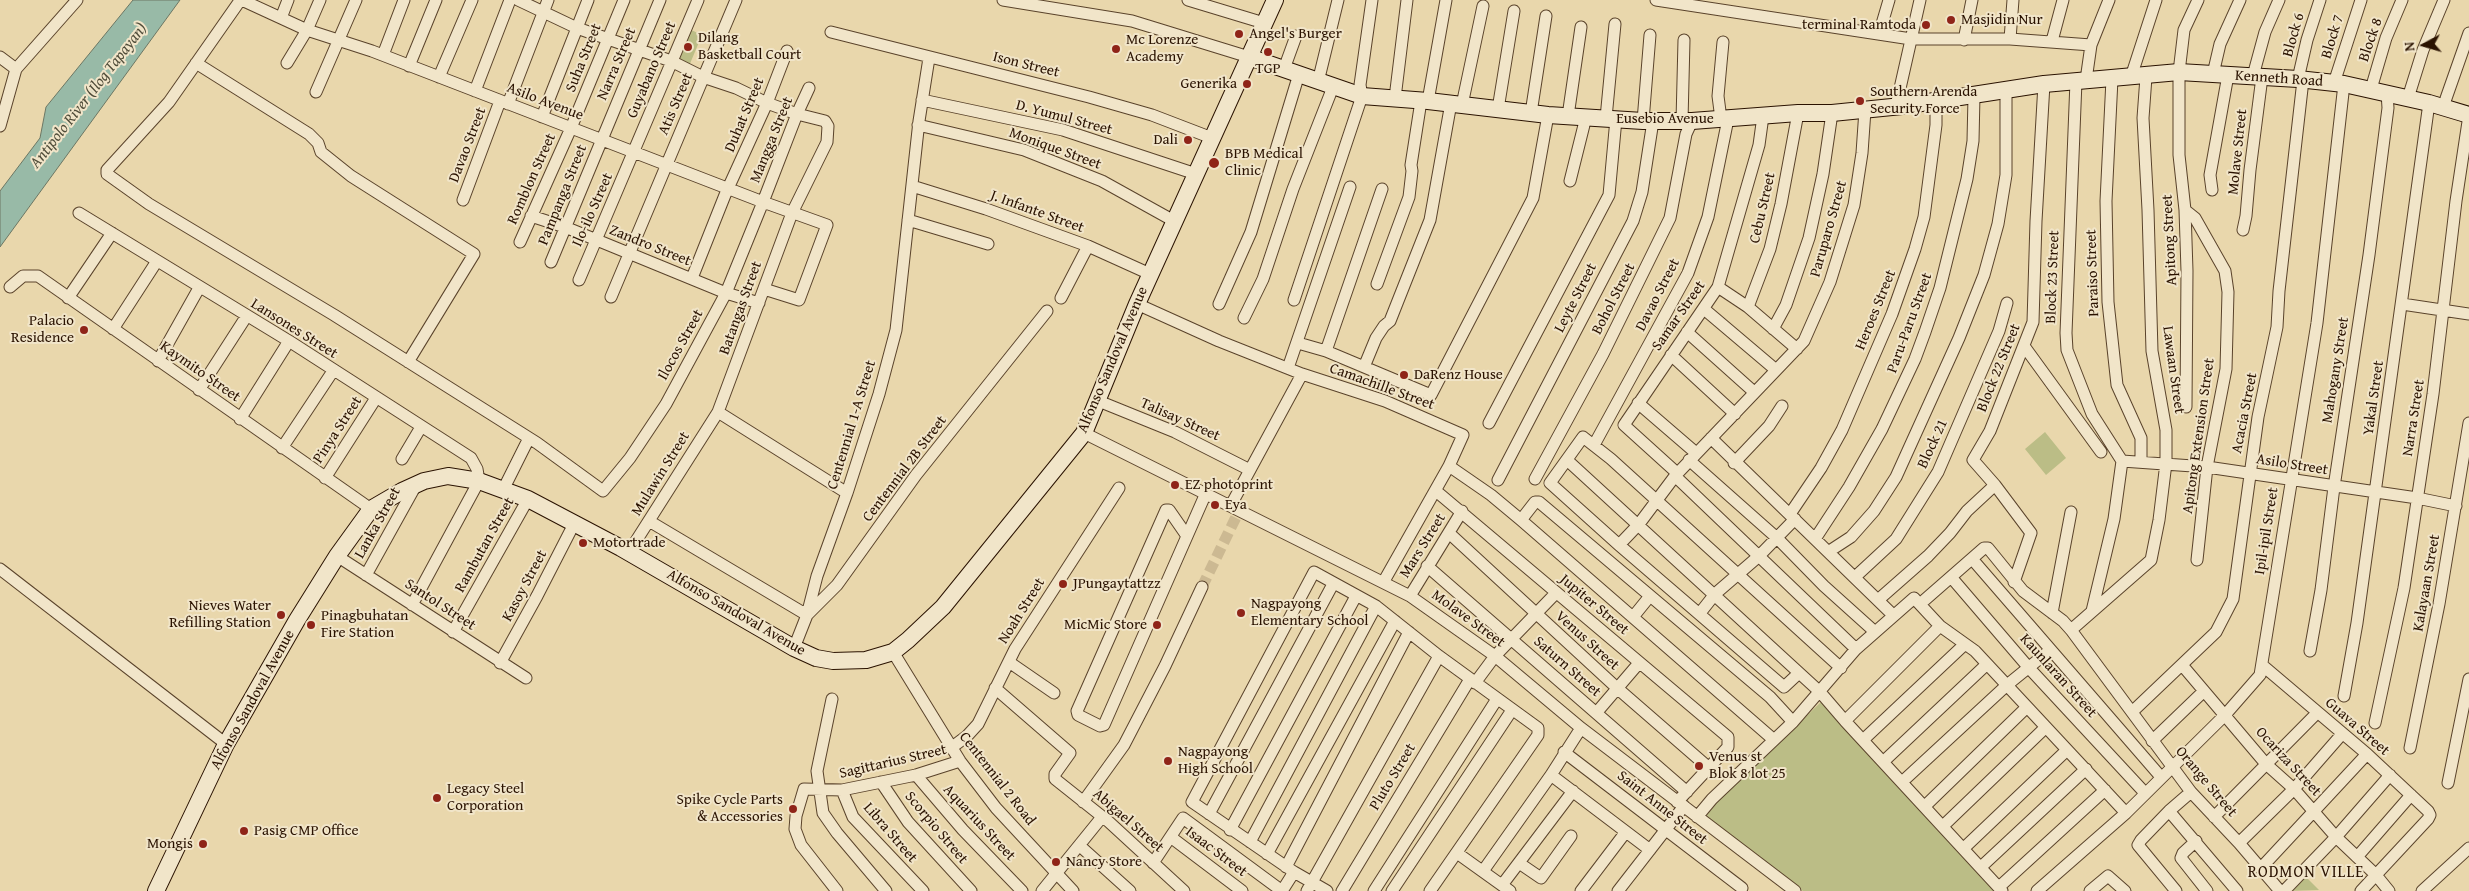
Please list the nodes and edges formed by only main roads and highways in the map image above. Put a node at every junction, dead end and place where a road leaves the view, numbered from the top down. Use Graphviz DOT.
graph roads {
  1 [pos="1275,0"];
  2 [pos="1249,57"];
  3 [pos="2081,80"];
  4 [pos="2469,115"];
  5 [pos="156,891"];
  1 -- 2 [label="main road, Alfonso Sandoval Avenue"];
  2 -- 3 [label="main road, Eusebio Avenue"];
  2 -- 5 [label="main road, Alfonso Sandoval Avenue"];
  3 -- 4 [label="main road, Kenneth Road"];
}
